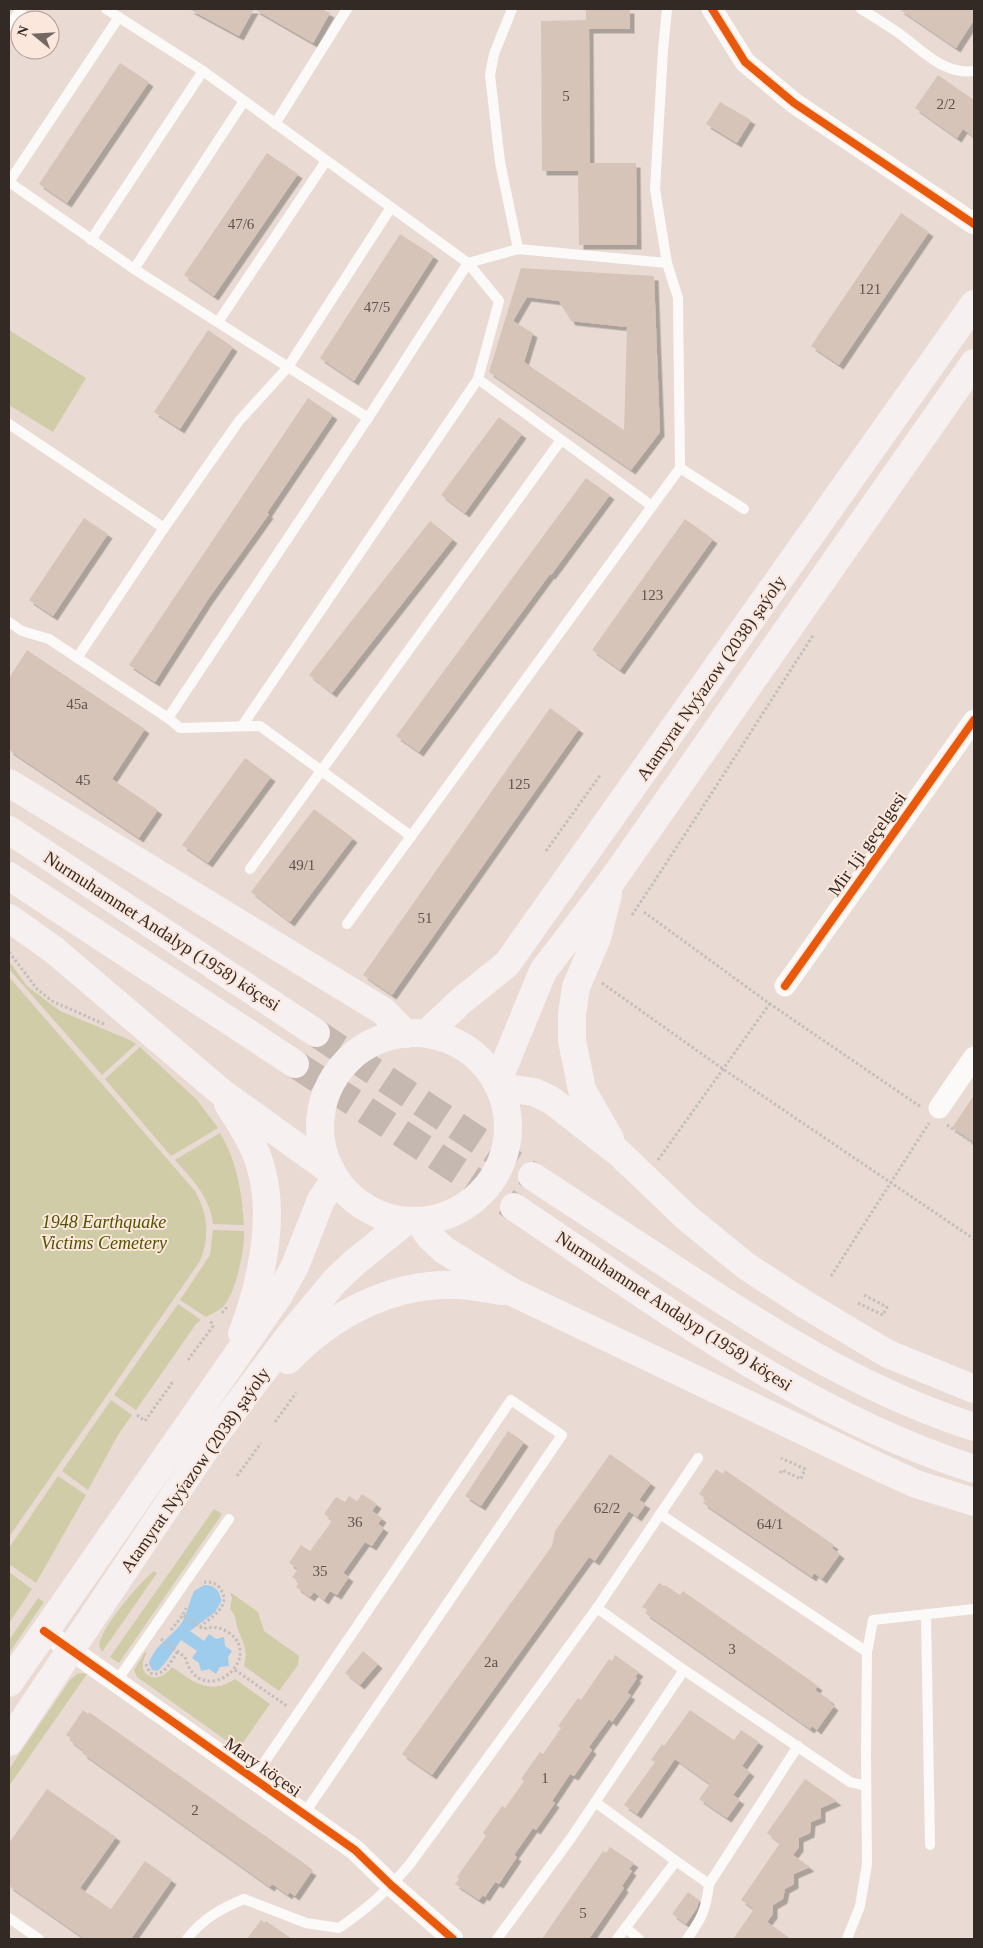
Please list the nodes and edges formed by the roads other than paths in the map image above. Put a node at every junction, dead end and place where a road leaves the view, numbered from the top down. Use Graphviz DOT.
graph roads {
  1 [pos="21,9"];
  2 [pos="106,9"];
  3 [pos="347,9"];
  4 [pos="512,9"];
  5 [pos="667,9"];
  6 [pos="712,9"];
  7 [pos="861,9"];
  8 [pos="119,17"];
  9 [pos="9,26"];
  10 [pos="974,71"];
  11 [pos="202,72"];
  12 [pos="244,101"];
  13 [pos="275,124"];
  14 [pos="326,161"];
  15 [pos="9,182"];
  16 [pos="390,208"];
  17 [pos="974,224"];
  18 [pos="91,240"];
  19 [pos="518,249"];
  20 [pos="468,263"];
  21 [pos="667,263"];
  22 [pos="134,269"];
  23 [pos="974,304"];
  24 [pos="218,322"];
  25 [pos="974,363"];
  26 [pos="288,367"];
  27 [pos="478,380"];
  28 [pos="368,418"];
  29 [pos="9,424"];
  30 [pos="561,440"];
  31 [pos="680,468"];
  32 [pos="652,506"];
  33 [pos="744,509"];
  34 [pos="164,528"];
  35 [pos="9,622"];
  36 [pos="77,658"];
  37 [pos="168,718"];
  38 [pos="974,720"];
  39 [pos="242,726"];
  40 [pos="322,770"];
  41 [pos="9,783"];
  42 [pos="9,830"];
  43 [pos="412,836"];
  44 [pos="250,869"];
  45 [pos="9,876"];
  46 [pos="611,882"];
  47 [pos="9,918"];
  48 [pos="347,924"];
  49 [pos="785,986"];
  50 [pos="316,1033"];
  51 [pos="416,1033"];
  52 [pos="974,1057"];
  53 [pos="295,1064"];
  54 [pos="498,1085"];
  55 [pos="221,1092"];
  56 [pos="936,1112"];
  57 [pos="618,1153"];
  58 [pos="333,1175"];
  59 [pos="532,1176"];
  60 [pos="514,1207"];
  61 [pos="413,1221"];
  62 [pos="512,1292"];
  63 [pos="227,1372"];
  64 [pos="974,1389"];
  65 [pos="974,1427"];
  66 [pos="212,1439"];
  67 [pos="698,1458"];
  68 [pos="974,1469"];
  69 [pos="974,1502"];
  70 [pos="660,1514"];
  71 [pos="229,1519"];
  72 [pos="597,1608"];
  73 [pos="974,1609"];
  74 [pos="926,1614"];
  75 [pos="44,1632"];
  76 [pos="71,1650"];
  77 [pos="867,1652"];
  78 [pos="684,1670"];
  79 [pos="116,1682"];
  80 [pos="9,1683"];
  81 [pos="9,1742"];
  82 [pos="798,1746"];
  83 [pos="253,1779"];
  84 [pos="866,1786"];
  85 [pos="595,1802"];
  86 [pos="304,1814"];
  87 [pos="930,1845"];
  88 [pos="676,1860"];
  89 [pos="709,1884"];
  90 [pos="392,1885"];
  91 [pos="9,1918"];
  92 [pos="626,1928"];
  93 [pos="39,1939"];
  94 [pos="187,1939"];
  95 [pos="453,1939"];
  96 [pos="497,1939"];
  97 [pos="617,1939"];
  98 [pos="639,1939"];
  99 [pos="687,1939"];
  100 [pos="847,1939"];
  1 -- 9 [label="lane"];
  2 -- 8 [label="lane"];
  3 -- 13 [label="lane"];
  4 -- 19 [label="lane"];
  5 -- 21 [label="lane"];
  6 -- 17 [label="street"];
  7 -- 10 [label="lane"];
  8 -- 11 [label="lane"];
  8 -- 15 [label="lane"];
  11 -- 12 [label="lane"];
  11 -- 18 [label="lane"];
  12 -- 13 [label="lane"];
  12 -- 22 [label="lane"];
  13 -- 14 [label="lane"];
  14 -- 16 [label="lane"];
  14 -- 24 [label="lane"];
  15 -- 18 [label="lane"];
  16 -- 20 [label="lane"];
  16 -- 26 [label="lane"];
  18 -- 22 [label="lane"];
  19 -- 20 [label="lane"];
  19 -- 21 [label="lane"];
  20 -- 27 [label="lane"];
  20 -- 28 [label="lane"];
  21 -- 31 [label="lane"];
  22 -- 24 [label="lane"];
  23 -- 51 [label="main road, Atamyrat Nyýazow (2038) şaýoly"];
  24 -- 26 [label="lane"];
  25 -- 46 [label="main road, Atamyrat Nyýazow (2038) şaýoly"];
  26 -- 28 [label="lane"];
  26 -- 34 [label="lane"];
  27 -- 30 [label="lane"];
  27 -- 39 [label="lane"];
  28 -- 37 [label="lane"];
  29 -- 34 [label="lane"];
  30 -- 32 [label="lane"];
  30 -- 40 [label="lane"];
  31 -- 32 [label="lane"];
  31 -- 33 [label="lane"];
  32 -- 43 [label="lane"];
  34 -- 36 [label="lane"];
  35 -- 36 [label="lane"];
  36 -- 37 [label="lane"];
  37 -- 39 [label="lane"];
  38 -- 49 [label="street, Mir 1ji geçelgesi"];
  39 -- 40 [label="lane"];
  40 -- 43 [label="lane"];
  40 -- 44 [label="lane"];
  41 -- 51 [label="main road"];
  42 -- 50 [label="main road, Nurmuhammet Andalyp (1958) köçesi"];
  43 -- 48 [label="lane"];
  45 -- 53 [label="main road"];
  46 -- 54 [label="main road, Atamyrat Nyýazow (2038) şaýoly"];
  46 -- 57 [label="main road"];
  47 -- 55 [label="main road"];
  51 -- 54 [label="main road"];
  51 -- 58 [label="main road"];
  52 -- 56 [label="street"];
  54 -- 57 [label="main road"];
  54 -- 61 [label="main road"];
  55 -- 58 [label="main road"];
  55 -- 63 [label="main road"];
  57 -- 64 [label="main road"];
  58 -- 61 [label="main road"];
  58 -- 63 [label="main road, Atamyrat Nyýazow (2038) şaýoly"];
  59 -- 65 [label="main road, Nurmuhammet Andalyp (1958) köçesi"];
  60 -- 68 [label="main road, Nurmuhammet Andalyp (1958) köçesi"];
  61 -- 62 [label="main road"];
  61 -- 66 [label="main road, Atamyrat Nyýazow (2038) şaýoly"];
  62 -- 66 [label="main road"];
  62 -- 69 [label="main road"];
  63 -- 75 [label="main road, Atamyrat Nyýazow (2038) şaýoly"];
  66 -- 76 [label="main road, Atamyrat Nyýazow (2038) şaýoly"];
  67 -- 70 [label="lane"];
  70 -- 72 [label="lane"];
  70 -- 77 [label="lane"];
  71 -- 79 [label="lane"];
  72 -- 78 [label="lane"];
  72 -- 90 [label="lane"];
  73 -- 74 [label="lane"];
  74 -- 77 [label="lane"];
  74 -- 87 [label="lane"];
  75 -- 76 [label="street, Mary köçesi"];
  75 -- 80 [label="main road, Atamyrat Nyýazow (2038) şaýoly"];
  76 -- 79 [label="street, Mary köçesi"];
  76 -- 81 [label="main road, Atamyrat Nyýazow (2038) şaýoly"];
  77 -- 84 [label="lane"];
  78 -- 82 [label="lane"];
  78 -- 85 [label="lane"];
  79 -- 83 [label="street, Mary köçesi"];
  82 -- 84 [label="lane"];
  82 -- 89 [label="lane"];
  83 -- 86 [label="street, Mary köçesi"];
  83 -- 86 [label="lane"];
  84 -- 100 [label="lane"];
  85 -- 88 [label="lane"];
  85 -- 96 [label="lane"];
  86 -- 90 [label="street, Mary köçesi"];
  88 -- 89 [label="lane"];
  88 -- 92 [label="lane"];
  89 -- 99 [label="lane"];
  90 -- 94 [label="lane"];
  90 -- 95 [label="street, Mary köçesi"];
  91 -- 93 [label="lane"];
  92 -- 97 [label="lane"];
  92 -- 98 [label="lane"];
}
